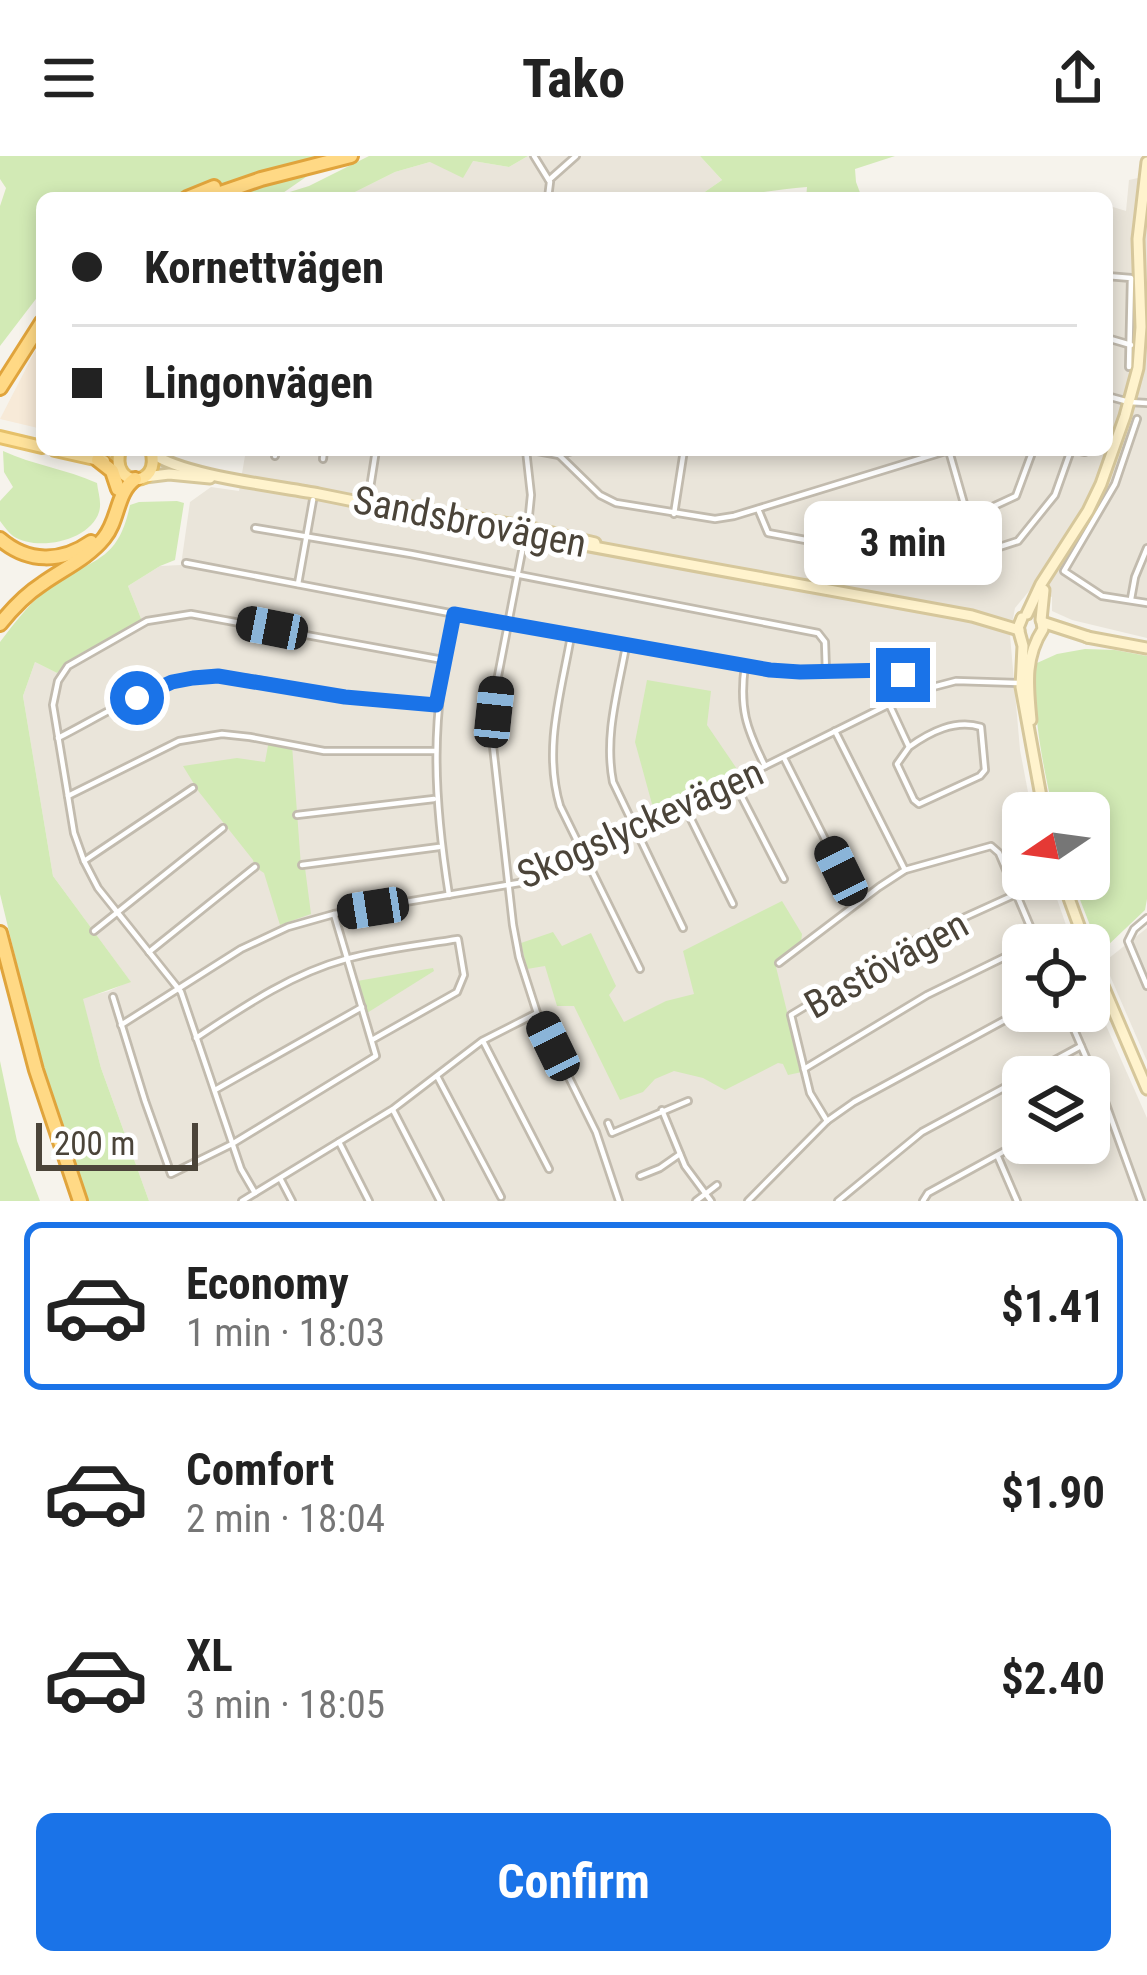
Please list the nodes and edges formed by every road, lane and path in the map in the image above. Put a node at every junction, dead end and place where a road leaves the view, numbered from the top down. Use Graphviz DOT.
graph roads {
  1 [pos="328,156"];
  2 [pos="351,156"];
  3 [pos="534,156"];
  4 [pos="576,156"];
  5 [pos="1147,162"];
  6 [pos="549,180"];
  7 [pos="204,192"];
  8 [pos="223,192"];
  9 [pos="548,192"];
  10 [pos="1113,276"];
  11 [pos="36,319"];
  12 [pos="36,331"];
  13 [pos="1113,340"];
  14 [pos="1131,345"];
  15 [pos="1129,367"];
  16 [pos="0,372"];
  17 [pos="0,388"];
  18 [pos="1113,398"];
  19 [pos="1129,402"];
  20 [pos="1147,403"];
  21 [pos="1137,419"];
  22 [pos="0,434"];
  23 [pos="36,443"];
  24 [pos="81,456"];
  25 [pos="119,456"];
  26 [pos="152,456"];
  27 [pos="160,456"];
  28 [pos="323,456"];
  29 [pos="375,456"];
  30 [pos="529,456"];
  31 [pos="560,456"];
  32 [pos="683,456"];
  33 [pos="933,456"];
  34 [pos="951,456"];
  35 [pos="1031,456"];
  36 [pos="1074,456"];
  37 [pos="1119,458"];
  38 [pos="323,459"];
  39 [pos="98,460"];
  40 [pos="119,469"];
  41 [pos="140,478"];
  42 [pos="245,481"];
  43 [pos="370,488"];
  44 [pos="118,489"];
  45 [pos="318,497"];
  46 [pos="758,509"];
  47 [pos="674,514"];
  48 [pos="968,514"];
  49 [pos="255,528"];
  50 [pos="526,531"];
  51 [pos="904,534"];
  52 [pos="0,538"];
  53 [pos="307,538"];
  54 [pos="1147,548"];
  55 [pos="911,560"];
  56 [pos="186,563"];
  57 [pos="892,566"];
  58 [pos="1049,572"];
  59 [pos="517,576"];
  60 [pos="298,584"];
  61 [pos="1130,599"];
  62 [pos="1147,603"];
  63 [pos="454,614"];
  64 [pos="972,616"];
  65 [pos="1024,616"];
  66 [pos="1042,621"];
  67 [pos="507,622"];
  68 [pos="0,624"];
  69 [pos="1020,633"];
  70 [pos="572,634"];
  71 [pos="1039,635"];
  72 [pos="1088,637"];
  73 [pos="627,644"];
  74 [pos="1147,648"];
  75 [pos="443,660"];
  76 [pos="745,665"];
  77 [pos="826,672"];
  78 [pos="1024,682"];
  79 [pos="914,692"];
  80 [pos="889,704"];
  81 [pos="436,705"];
  82 [pos="835,731"];
  83 [pos="58,738"];
  84 [pos="909,747"];
  85 [pos="436,752"];
  86 [pos="784,758"];
  87 [pos="765,766"];
  88 [pos="734,782"];
  89 [pos="193,788"];
  90 [pos="1040,792"];
  91 [pos="68,796"];
  92 [pos="436,799"];
  93 [pos="685,807"];
  94 [pos="297,815"];
  95 [pos="223,828"];
  96 [pos="635,831"];
  97 [pos="441,846"];
  98 [pos="585,856"];
  99 [pos="84,861"];
  100 [pos="302,865"];
  101 [pos="1002,865"];
  102 [pos="255,867"];
  103 [pos="905,870"];
  104 [pos="841,871"];
  105 [pos="784,879"];
  106 [pos="507,884"];
  107 [pos="449,895"];
  108 [pos="1003,900"];
  109 [pos="733,904"];
  110 [pos="116,913"];
  111 [pos="334,914"];
  112 [pos="1147,918"];
  113 [pos="683,928"];
  114 [pos="94,931"];
  115 [pos="0,933"];
  116 [pos="149,952"];
  117 [pos="0,956"];
  118 [pos="347,958"];
  119 [pos="1002,959"];
  120 [pos="779,963"];
  121 [pos="640,969"];
  122 [pos="1147,986"];
  123 [pos="178,988"];
  124 [pos="113,997"];
  125 [pos="1110,1001"];
  126 [pos="362,1007"];
  127 [pos="537,1013"];
  128 [pos="1002,1021"];
  129 [pos="122,1025"];
  130 [pos="1075,1032"];
  131 [pos="196,1038"];
  132 [pos="372,1040"];
  133 [pos="482,1041"];
  134 [pos="1081,1046"];
  135 [pos="1085,1056"];
  136 [pos="804,1069"];
  137 [pos="437,1076"];
  138 [pos="1147,1089"];
  139 [pos="214,1090"];
  140 [pos="688,1101"];
  141 [pos="393,1109"];
  142 [pos="662,1111"];
  143 [pos="1110,1116"];
  144 [pos="827,1121"];
  145 [pos="608,1123"];
  146 [pos="339,1142"];
  147 [pos="232,1144"];
  148 [pos="1002,1152"];
  149 [pos="680,1154"];
  150 [pos="997,1155"];
  151 [pos="549,1169"];
  152 [pos="640,1176"];
  153 [pos="280,1178"];
  154 [pos="716,1185"];
  155 [pos="255,1193"];
  156 [pos="705,1194"];
  157 [pos="501,1197"];
  158 [pos="77,1201"];
  159 [pos="242,1201"];
  160 [pos="292,1201"];
  161 [pos="369,1201"];
  162 [pos="440,1201"];
  163 [pos="619,1201"];
  164 [pos="696,1201"];
  165 [pos="711,1201"];
  166 [pos="748,1201"];
  167 [pos="838,1201"];
  168 [pos="923,1201"];
  169 [pos="1017,1201"];
  170 [pos="1141,1201"];
  1 -- 7 [label="highway"];
  2 -- 8 [label="highway"];
  3 -- 6 [label="street"];
  4 -- 6 [label="street"];
  5 -- 19 [label="main road"];
  6 -- 9 [label="street"];
  10 -- 14 [label="street"];
  11 -- 16 [label="highway"];
  12 -- 17 [label="highway"];
  13 -- 14 [label="street"];
  14 -- 15 [label="street"];
  18 -- 19 [label="street"];
  19 -- 20 [label="street"];
  19 -- 37 [label="main road"];
  21 -- 37 [label="street"];
  22 -- 23 [label="main road"];
  24 -- 39 [label="main road"];
  25 -- 40 [label="main road"];
  26 -- 41 [label="main road"];
  27 -- 42 [label="main road, Sandsbrovägen"];
  28 -- 38 [label="street"];
  29 -- 43 [label="street"];
  30 -- 50 [label="street"];
  31 -- 47 [label="street"];
  32 -- 47 [label="street"];
  33 -- 46 [label="street"];
  34 -- 48 [label="street"];
  35 -- 48 [label="street"];
  36 -- 55 [label="street"];
  37 -- 58 [label="main road"];
  37 -- 61 [label="street"];
  39 -- 40 [label="main road"];
  39 -- 44 [label="highway"];
  40 -- 41 [label="main road"];
  40 -- 44 [label="highway"];
  41 -- 42 [label="main road, Sandsbrovägen"];
  41 -- 68 [label="highway"];
  42 -- 45 [label="main road, Sandsbrovägen"];
  44 -- 52 [label="highway"];
  45 -- 50 [label="main road, Sandsbrovägen"];
  45 -- 53 [label="street"];
  46 -- 47 [label="street"];
  46 -- 51 [label="street"];
  48 -- 51 [label="street"];
  49 -- 53 [label="street"];
  50 -- 59 [label="street"];
  50 -- 64 [label="main road, Sandsbrovägen"];
  51 -- 55 [label="street"];
  53 -- 59 [label="street"];
  53 -- 60 [label="street"];
  54 -- 61 [label="street"];
  55 -- 57 [label="street"];
  56 -- 60 [label="street"];
  58 -- 65 [label="main road"];
  58 -- 66 [label="main road"];
  59 -- 67 [label="street"];
  59 -- 77 [label="street"];
  60 -- 63 [label="street"];
  61 -- 62 [label="street"];
  63 -- 67 [label="street"];
  63 -- 75 [label="street"];
  64 -- 65 [label="main road, Sandsbrovägen"];
  64 -- 69 [label="main road, Sandsbrovägen"];
  65 -- 66 [label="main road"];
  65 -- 69 [label="main road"];
  66 -- 71 [label="main road"];
  66 -- 72 [label="main road"];
  67 -- 70 [label="street"];
  67 -- 106 [label="street"];
  69 -- 71 [label="main road"];
  69 -- 78 [label="main road"];
  70 -- 73 [label="street"];
  70 -- 98 [label="street"];
  71 -- 72 [label="main road"];
  71 -- 78 [label="main road"];
  72 -- 74 [label="main road"];
  73 -- 76 [label="street"];
  73 -- 96 [label="street"];
  75 -- 81 [label="street"];
  75 -- 83 [label="street"];
  76 -- 77 [label="street"];
  76 -- 87 [label="street"];
  77 -- 79 [label="street"];
  78 -- 79 [label="street, Skogslyckevägen"];
  78 -- 90 [label="main road"];
  79 -- 80 [label="street, Skogslyckevägen"];
  80 -- 82 [label="street, Skogslyckevägen"];
  80 -- 84 [label="street"];
  81 -- 83 [label="street"];
  81 -- 85 [label="street"];
  82 -- 86 [label="street, Skogslyckevägen"];
  82 -- 103 [label="street"];
  83 -- 91 [label="street"];
  84 -- 84 [label="street"];
  85 -- 91 [label="street"];
  85 -- 92 [label="street"];
  86 -- 87 [label="street, Skogslyckevägen"];
  86 -- 104 [label="street"];
  87 -- 88 [label="street, Skogslyckevägen"];
  88 -- 93 [label="street, Skogslyckevägen"];
  88 -- 105 [label="street"];
  89 -- 99 [label="street"];
  91 -- 99 [label="street"];
  92 -- 94 [label="street"];
  92 -- 97 [label="street"];
  93 -- 96 [label="street, Skogslyckevägen"];
  93 -- 109 [label="street"];
  95 -- 110 [label="street"];
  96 -- 98 [label="street, Skogslyckevägen"];
  96 -- 113 [label="street"];
  97 -- 100 [label="street"];
  97 -- 107 [label="street"];
  98 -- 106 [label="street, Skogslyckevägen"];
  98 -- 121 [label="street"];
  99 -- 110 [label="street"];
  101 -- 103 [label="street"];
  102 -- 116 [label="street"];
  103 -- 120 [label="street"];
  106 -- 107 [label="street, Skogslyckevägen"];
  106 -- 127 [label="street"];
  107 -- 111 [label="street, Skogslyckevägen"];
  108 -- 136 [label="street, Bastövägen"];
  110 -- 114 [label="street"];
  110 -- 116 [label="street"];
  111 -- 118 [label="street"];
  111 -- 123 [label="street, Skogslyckevägen"];
  112 -- 122 [label="street"];
  115 -- 158 [label="highway"];
  116 -- 123 [label="street"];
  117 -- 158 [label="highway"];
  118 -- 126 [label="street"];
  118 -- 131 [label="street"];
  118 -- 132 [label="street"];
  119 -- 136 [label="street"];
  123 -- 129 [label="street, Skogslyckevägen"];
  123 -- 131 [label="street"];
  124 -- 129 [label="street"];
  125 -- 138 [label="main road"];
  126 -- 132 [label="street"];
  126 -- 139 [label="street"];
  127 -- 133 [label="street"];
  127 -- 163 [label="street"];
  128 -- 144 [label="street"];
  129 -- 147 [label="street"];
  130 -- 134 [label="street"];
  131 -- 139 [label="street"];
  132 -- 147 [label="street"];
  133 -- 137 [label="street"];
  133 -- 151 [label="street"];
  134 -- 135 [label="street"];
  134 -- 167 [label="street"];
  136 -- 144 [label="street, Bastövägen"];
  137 -- 141 [label="street"];
  137 -- 157 [label="street"];
  139 -- 147 [label="street"];
  140 -- 142 [label="street"];
  141 -- 146 [label="street"];
  141 -- 162 [label="street"];
  142 -- 145 [label="street"];
  142 -- 149 [label="street"];
  143 -- 170 [label="street"];
  144 -- 166 [label="street"];
  146 -- 153 [label="street"];
  146 -- 161 [label="street"];
  147 -- 155 [label="street"];
  148 -- 150 [label="street"];
  149 -- 152 [label="street"];
  149 -- 156 [label="street"];
  150 -- 168 [label="street"];
  150 -- 169 [label="street"];
  153 -- 155 [label="street"];
  153 -- 160 [label="street"];
  154 -- 156 [label="street"];
  155 -- 159 [label="street"];
  156 -- 164 [label="street"];
  156 -- 165 [label="street"];
}
